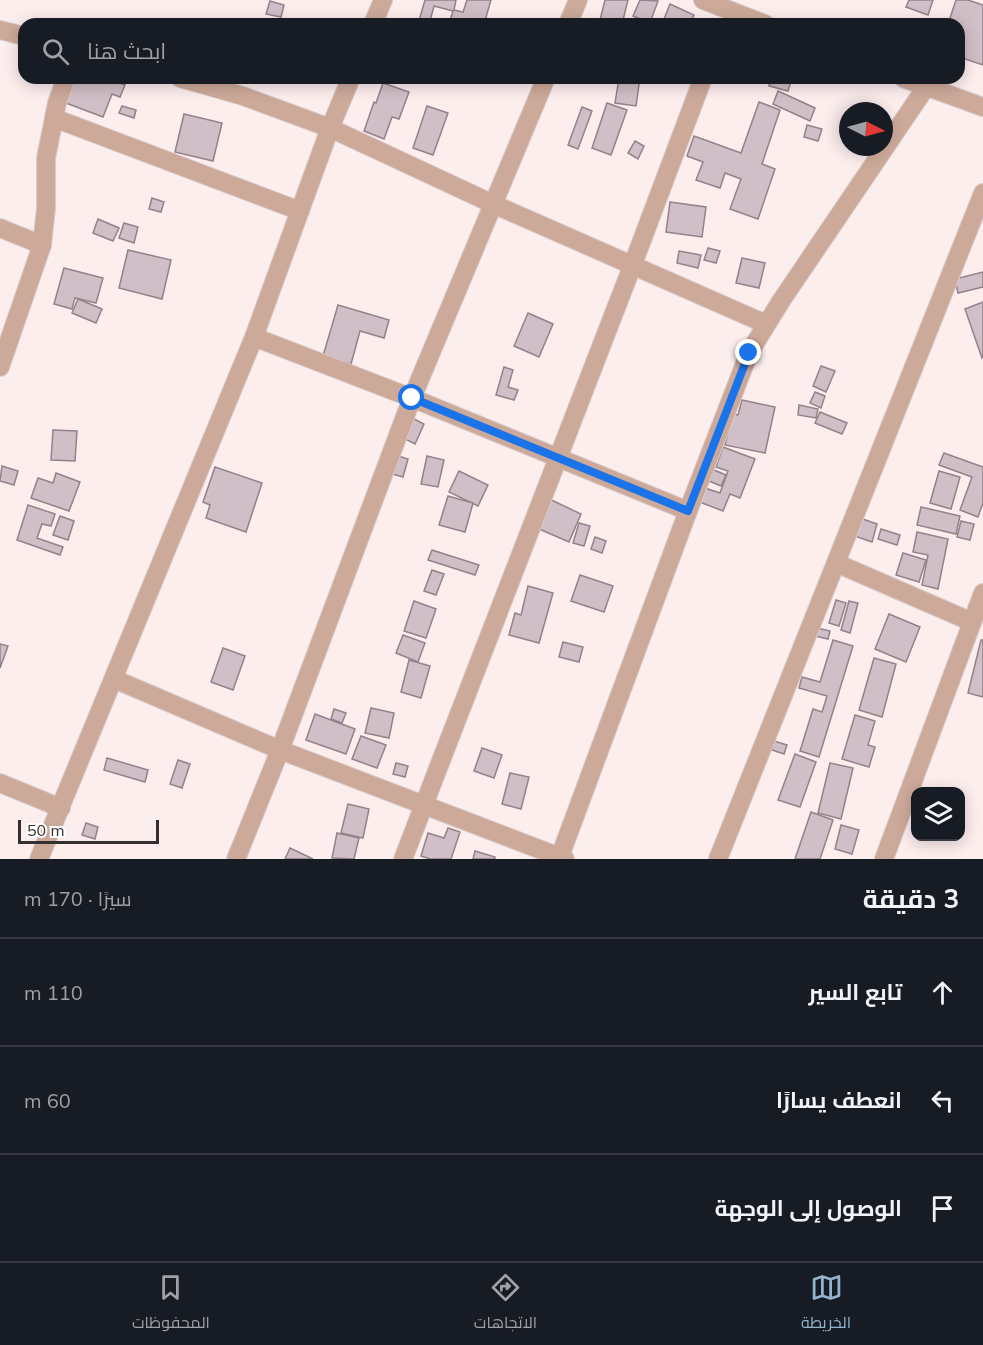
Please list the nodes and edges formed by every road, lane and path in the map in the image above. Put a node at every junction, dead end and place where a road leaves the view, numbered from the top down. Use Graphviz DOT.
graph roads {
  1 [pos="383,0"];
  2 [pos="578,0"];
  3 [pos="703,0"];
  4 [pos="726,17"];
  5 [pos="376,18"];
  6 [pos="570,18"];
  7 [pos="0,30"];
  8 [pos="18,34"];
  9 [pos="64,84"];
  10 [pos="201,84"];
  11 [pos="348,84"];
  12 [pos="543,84"];
  13 [pos="701,84"];
  14 [pos="918,84"];
  15 [pos="926,87"];
  16 [pos="983,107"];
  17 [pos="54,118"];
  18 [pos="330,128"];
  19 [pos="983,193"];
  20 [pos="493,204"];
  21 [pos="300,211"];
  22 [pos="0,228"];
  23 [pos="42,245"];
  24 [pos="633,264"];
  25 [pos="766,324"];
  26 [pos="254,337"];
  27 [pos="0,367"];
  28 [pos="412,398"];
  29 [pos="558,458"];
  30 [pos="688,511"];
  31 [pos="836,563"];
  32 [pos="983,593"];
  33 [pos="972,622"];
  34 [pos="114,679"];
  35 [pos="279,750"];
  36 [pos="0,783"];
  37 [pos="423,805"];
  38 [pos="60,808"];
  39 [pos="561,858"];
  40 [pos="39,859"];
  41 [pos="236,859"];
  42 [pos="403,859"];
  43 [pos="718,859"];
  44 [pos="884,859"];
  1 -- 5 [label="street"];
  2 -- 6 [label="street"];
  3 -- 4 [label="street"];
  7 -- 8 [label="street"];
  9 -- 17 [label="street"];
  10 -- 18 [label="street"];
  11 -- 18 [label="street"];
  12 -- 20 [label="street"];
  13 -- 24 [label="street"];
  14 -- 15 [label="street"];
  15 -- 16 [label="street"];
  15 -- 25 [label="street"];
  17 -- 21 [label="street"];
  17 -- 23 [label="street"];
  18 -- 20 [label="street"];
  18 -- 21 [label="street"];
  19 -- 31 [label="street"];
  20 -- 24 [label="street"];
  20 -- 28 [label="street"];
  21 -- 26 [label="street"];
  22 -- 23 [label="street"];
  23 -- 27 [label="street"];
  24 -- 25 [label="street"];
  24 -- 29 [label="street"];
  25 -- 30 [label="street"];
  26 -- 28 [label="street"];
  26 -- 34 [label="street"];
  28 -- 29 [label="street"];
  28 -- 35 [label="street"];
  29 -- 30 [label="street"];
  29 -- 37 [label="street"];
  30 -- 39 [label="street"];
  31 -- 33 [label="street"];
  31 -- 43 [label="street"];
  32 -- 33 [label="street"];
  33 -- 44 [label="street"];
  34 -- 35 [label="street"];
  34 -- 38 [label="street"];
  35 -- 37 [label="street"];
  35 -- 41 [label="street"];
  36 -- 38 [label="street"];
  37 -- 39 [label="street"];
  37 -- 42 [label="street"];
  38 -- 40 [label="street"];
}
